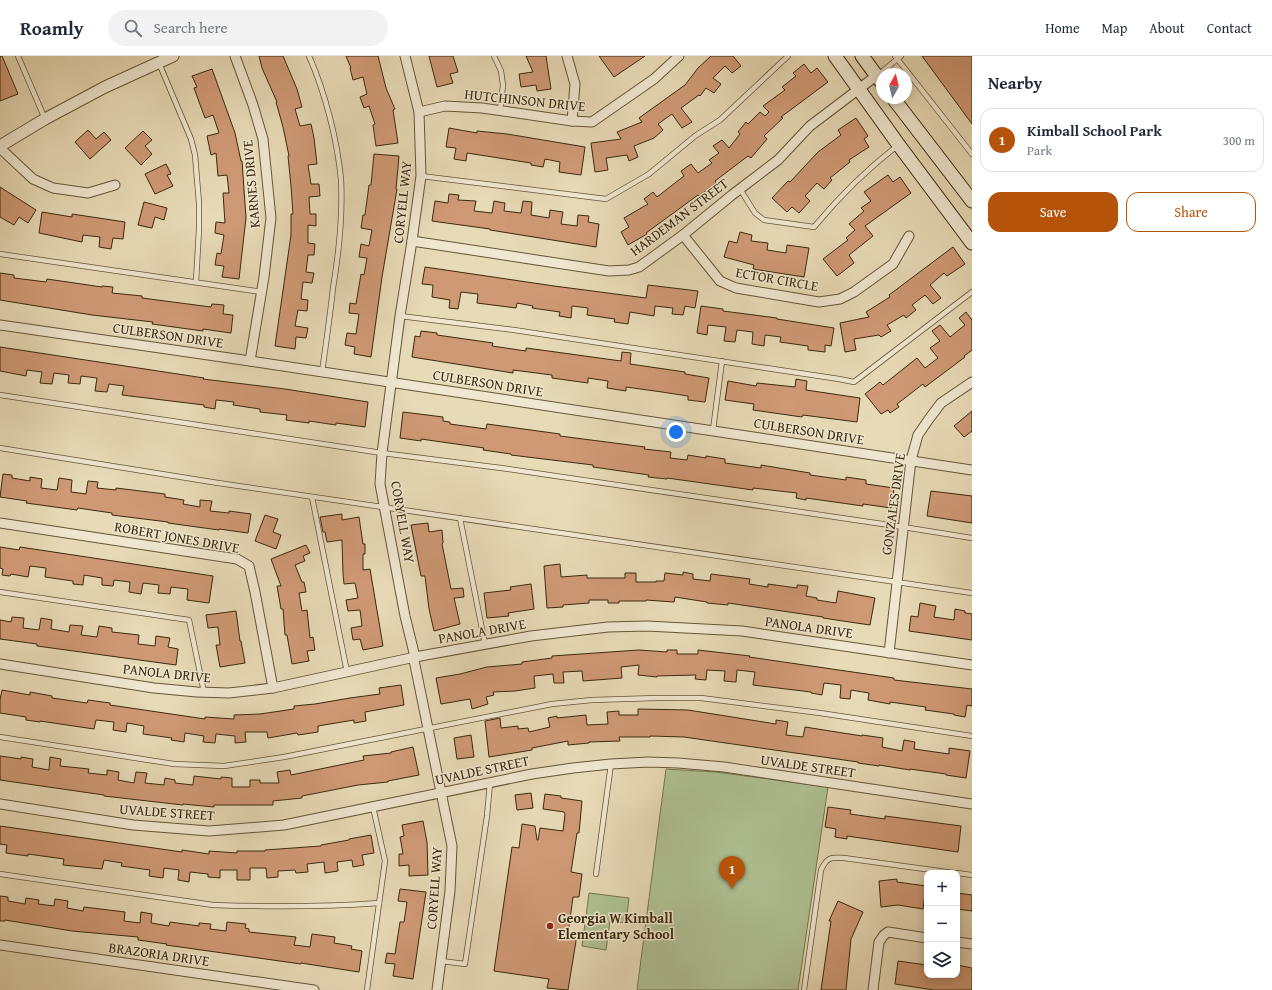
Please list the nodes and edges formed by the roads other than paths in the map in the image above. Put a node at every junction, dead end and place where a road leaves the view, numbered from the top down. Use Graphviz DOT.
graph roads {
  1 [pos="18,56"];
  2 [pos="173,56"];
  3 [pos="235,56"];
  4 [pos="309,56"];
  5 [pos="405,56"];
  6 [pos="494,56"];
  7 [pos="567,56"];
  8 [pos="679,56"];
  9 [pos="788,56"];
  10 [pos="835,56"];
  11 [pos="862,56"];
  12 [pos="898,57"];
  13 [pos="159,63"];
  14 [pos="888,68"];
  15 [pos="876,75"];
  16 [pos="876,80"];
  17 [pos="859,89"];
  18 [pos="898,104"];
  19 [pos="500,111"];
  20 [pos="419,112"];
  21 [pos="45,119"];
  22 [pos="572,122"];
  23 [pos="899,145"];
  24 [pos="0,147"];
  25 [pos="972,154"];
  26 [pos="421,176"];
  27 [pos="115,185"];
  28 [pos="740,189"];
  29 [pos="971,198"];
  30 [pos="683,235"];
  31 [pos="909,236"];
  32 [pos="412,242"];
  33 [pos="972,243"];
  34 [pos="0,254"];
  35 [pos="196,282"];
  36 [pos="262,292"];
  37 [pos="972,292"];
  38 [pos="400,316"];
  39 [pos="0,325"];
  40 [pos="250,361"];
  41 [pos="722,361"];
  42 [pos="322,372"];
  43 [pos="392,382"];
  44 [pos="972,382"];
  45 [pos="0,394"];
  46 [pos="712,430"];
  47 [pos="0,448"];
  48 [pos="382,453"];
  49 [pos="911,460"];
  50 [pos="972,470"];
  51 [pos="312,497"];
  52 [pos="384,506"];
  53 [pos="460,518"];
  54 [pos="0,523"];
  55 [pos="903,527"];
  56 [pos="972,538"];
  57 [pos="897,582"];
  58 [pos="0,592"];
  59 [pos="972,593"];
  60 [pos="485,644"];
  61 [pos="889,653"];
  62 [pos="415,657"];
  63 [pos="0,664"];
  64 [pos="972,665"];
  65 [pos="347,672"];
  66 [pos="273,688"];
  67 [pos="204,692"];
  68 [pos="428,728"];
  69 [pos="972,736"];
  70 [pos="0,737"];
  71 [pos="611,764"];
  72 [pos="490,783"];
  73 [pos="441,793"];
  74 [pos="0,804"];
  75 [pos="972,804"];
  76 [pos="373,807"];
  77 [pos="934,870"];
  78 [pos="0,874"];
  79 [pos="596,874"];
  80 [pos="960,874"];
  81 [pos="972,875"];
  82 [pos="379,903"];
  83 [pos="924,938"];
  84 [pos="960,942"];
  85 [pos="972,944"];
  86 [pos="0,945"];
  87 [pos="441,961"];
  88 [pos="314,990"];
  89 [pos="367,990"];
  90 [pos="437,990"];
  91 [pos="804,990"];
  92 [pos="873,990"];
  1 -- 21 [label="lane"];
  2 -- 13 [label="street"];
  3 -- 36 [label="street, KARNES DRIVE"];
  4 -- 42 [label="lane"];
  5 -- 20 [label="street, CORYELL WAY"];
  6 -- 19 [label="lane"];
  7 -- 22 [label="street"];
  8 -- 22 [label="street, HUTCHINSON DRIVE"];
  9 -- 26 [label="lane"];
  10 -- 17 [label="main road"];
  11 -- 15 [label="main road"];
  12 -- 14 [label="lane"];
  12 -- 25 [label="lane"];
  13 -- 21 [label="street"];
  13 -- 35 [label="lane"];
  16 -- 17 [label="street, HARDEMAN STREET"];
  17 -- 23 [label="main road"];
  17 -- 28 [label="street, HARDEMAN STREET"];
  18 -- 29 [label="main road"];
  19 -- 20 [label="street, HUTCHINSON DRIVE"];
  19 -- 22 [label="street, HUTCHINSON DRIVE"];
  20 -- 26 [label="street, CORYELL WAY"];
  21 -- 24 [label="street"];
  23 -- 28 [label="lane"];
  23 -- 33 [label="main road"];
  24 -- 27 [label="street"];
  26 -- 32 [label="street, CORYELL WAY"];
  28 -- 30 [label="street, HARDEMAN STREET"];
  30 -- 31 [label="street, ECTOR CIRCLE"];
  30 -- 32 [label="street, HARDEMAN STREET"];
  32 -- 38 [label="street, CORYELL WAY"];
  34 -- 35 [label="lane"];
  35 -- 36 [label="lane"];
  36 -- 40 [label="street, KARNES DRIVE"];
  37 -- 41 [label="lane"];
  38 -- 41 [label="lane"];
  38 -- 43 [label="street, CORYELL WAY"];
  39 -- 40 [label="street, CULBERSON DRIVE"];
  40 -- 42 [label="street, CULBERSON DRIVE"];
  41 -- 46 [label="lane"];
  42 -- 43 [label="street, CULBERSON DRIVE"];
  43 -- 46 [label="street, CULBERSON DRIVE"];
  43 -- 48 [label="street, CORYELL WAY"];
  44 -- 49 [label="street, GONZALES DRIVE"];
  45 -- 48 [label="lane"];
  46 -- 49 [label="street, CULBERSON DRIVE"];
  47 -- 51 [label="lane"];
  48 -- 52 [label="street, CORYELL WAY"];
  48 -- 55 [label="lane"];
  49 -- 50 [label="street, CULBERSON DRIVE"];
  49 -- 55 [label="street, GONZALES DRIVE"];
  51 -- 52 [label="lane"];
  51 -- 65 [label="lane"];
  52 -- 53 [label="lane"];
  52 -- 62 [label="street, CORYELL WAY"];
  53 -- 57 [label="lane"];
  53 -- 60 [label="lane"];
  54 -- 66 [label="street, ROBERT JONES DRIVE"];
  55 -- 56 [label="lane"];
  55 -- 57 [label="street, GONZALES DRIVE"];
  57 -- 59 [label="lane"];
  57 -- 61 [label="street, GONZALES DRIVE"];
  58 -- 67 [label="lane"];
  60 -- 61 [label="street, PANOLA DRIVE"];
  60 -- 62 [label="street, PANOLA DRIVE"];
  61 -- 64 [label="street, PANOLA DRIVE"];
  62 -- 65 [label="street, PANOLA DRIVE"];
  62 -- 68 [label="street, CORYELL WAY"];
  63 -- 67 [label="street, PANOLA DRIVE"];
  65 -- 66 [label="street, PANOLA DRIVE"];
  66 -- 67 [label="street, PANOLA DRIVE"];
  68 -- 69 [label="lane"];
  68 -- 70 [label="lane"];
  68 -- 73 [label="street, CORYELL WAY"];
  71 -- 72 [label="street, UVALDE STREET"];
  71 -- 75 [label="street, UVALDE STREET"];
  71 -- 79 [label="lane"];
  72 -- 73 [label="street, UVALDE STREET"];
  72 -- 87 [label="lane"];
  73 -- 76 [label="street, UVALDE STREET"];
  73 -- 87 [label="street, CORYELL WAY"];
  74 -- 76 [label="street, UVALDE STREET"];
  76 -- 82 [label="lane"];
  77 -- 91 [label="lane"];
  78 -- 82 [label="lane"];
  80 -- 81 [label="lane"];
  82 -- 89 [label="lane"];
  83 -- 92 [label="street"];
  84 -- 85 [label="street"];
  86 -- 88 [label="street, BRAZORIA DRIVE"];
  87 -- 90 [label="street, CORYELL WAY"];
}
